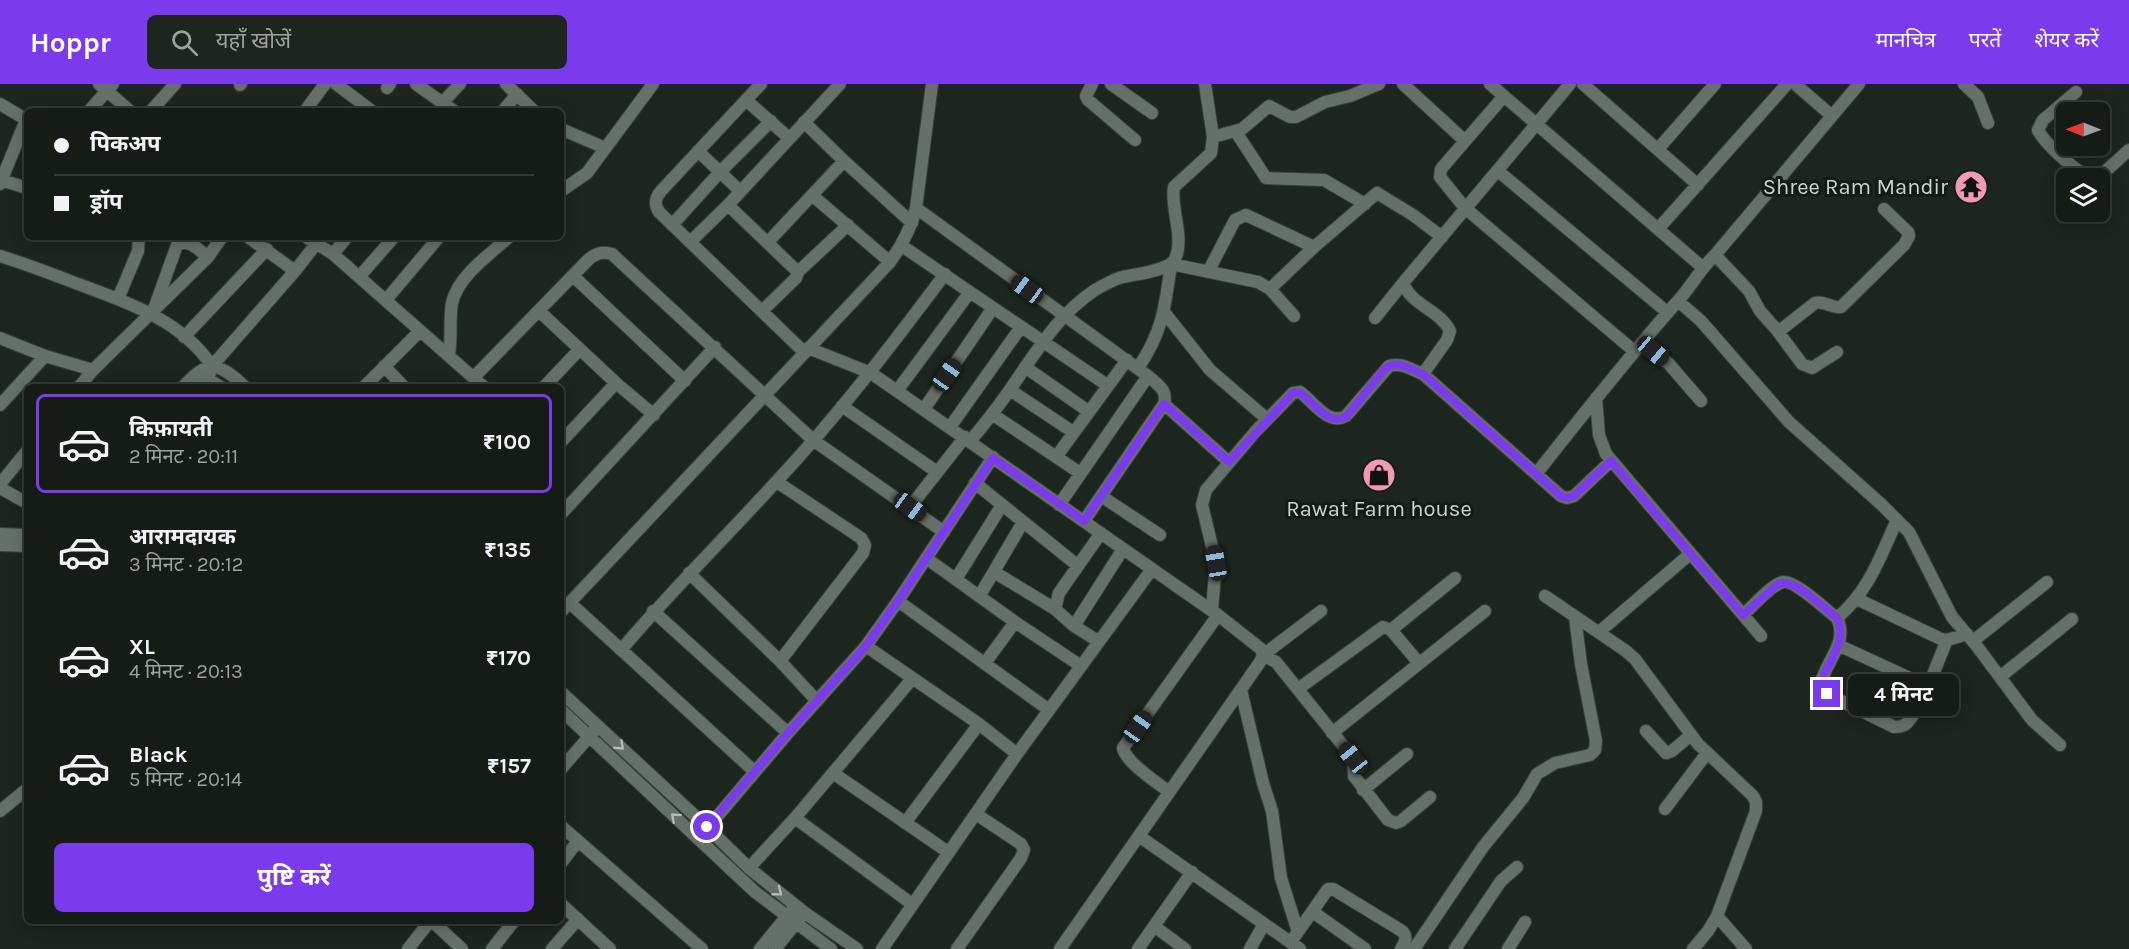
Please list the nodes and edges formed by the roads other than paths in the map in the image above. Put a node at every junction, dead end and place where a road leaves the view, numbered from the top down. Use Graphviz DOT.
graph roads {
  1 [pos="175,84"];
  2 [pos="325,84"];
  3 [pos="336,84"];
  4 [pos="416,84"];
  5 [pos="460,84"];
  6 [pos="506,84"];
  7 [pos="653,84"];
  8 [pos="761,84"];
  9 [pos="840,84"];
  10 [pos="932,84"];
  11 [pos="1092,84"];
  12 [pos="1110,84"];
  13 [pos="1205,84"];
  14 [pos="1379,84"];
  15 [pos="1403,84"];
  16 [pos="1491,84"];
  17 [pos="1569,84"];
  18 [pos="1583,84"];
  19 [pos="1714,84"];
  20 [pos="1787,84"];
  21 [pos="1795,84"];
  22 [pos="1859,84"];
  23 [pos="1964,84"];
  24 [pos="106,87"];
  25 [pos="1364,87"];
  26 [pos="2076,92"];
  27 [pos="517,94"];
  28 [pos="1504,96"];
  29 [pos="746,100"];
  30 [pos="443,102"];
  31 [pos="0,104"];
  32 [pos="91,108"];
  33 [pos="127,108"];
  34 [pos="154,108"];
  35 [pos="307,108"];
  36 [pos="368,108"];
  37 [pos="450,108"];
  38 [pos="505,108"];
  39 [pos="531,108"];
  40 [pos="1152,113"];
  41 [pos="1832,116"];
  42 [pos="24,118"];
  43 [pos="771,121"];
  44 [pos="804,122"];
  45 [pos="1536,122"];
  46 [pos="1988,123"];
  47 [pos="24,127"];
  48 [pos="564,130"];
  49 [pos="1236,132"];
  50 [pos="1213,137"];
  51 [pos="789,138"];
  52 [pos="1135,140"];
  53 [pos="1465,141"];
  54 [pos="605,148"];
  55 [pos="1658,149"];
  56 [pos="2129,150"];
  57 [pos="698,151"];
  58 [pos="844,161"];
  59 [pos="2075,168"];
  60 [pos="2108,168"];
  61 [pos="1498,171"];
  62 [pos="720,172"];
  63 [pos="564,178"];
  64 [pos="577,180"];
  65 [pos="1,182"];
  66 [pos="24,185"];
  67 [pos="1698,185"];
  68 [pos="564,189"];
  69 [pos="740,191"];
  70 [pos="813,196"];
  71 [pos="1365,204"];
  72 [pos="728,205"];
  73 [pos="916,208"];
  74 [pos="1465,208"];
  75 [pos="1884,209"];
  76 [pos="912,222"];
  77 [pos="672,225"];
  78 [pos="848,225"];
  79 [pos="1431,229"];
  80 [pos="1658,229"];
  81 [pos="1442,237"];
  82 [pos="139,240"];
  83 [pos="220,240"];
  84 [pos="253,240"];
  85 [pos="311,240"];
  86 [pos="345,240"];
  87 [pos="391,240"];
  88 [pos="436,240"];
  89 [pos="506,240"];
  90 [pos="690,242"];
  91 [pos="768,242"];
  92 [pos="902,246"];
  93 [pos="1314,247"];
  94 [pos="267,249"];
  95 [pos="1430,249"];
  96 [pos="333,254"];
  97 [pos="1715,255"];
  98 [pos="0,256"];
  99 [pos="208,257"];
  100 [pos="890,262"];
  101 [pos="1171,264"];
  102 [pos="1702,267"];
  103 [pos="296,270"];
  104 [pos="798,272"];
  105 [pos="1208,272"];
  106 [pos="945,274"];
  107 [pos="573,276"];
  108 [pos="359,277"];
  109 [pos="1403,283"];
  110 [pos="1270,290"];
  111 [pos="970,292"];
  112 [pos="118,299"];
  113 [pos="386,300"];
  114 [pos="1678,301"];
  115 [pos="993,308"];
  116 [pos="539,311"];
  117 [pos="762,311"];
  118 [pos="1164,312"];
  119 [pos="1667,312"];
  120 [pos="153,313"];
  121 [pos="1064,316"];
  122 [pos="1294,316"];
  123 [pos="1375,318"];
  124 [pos="413,325"];
  125 [pos="1021,327"];
  126 [pos="1778,333"];
  127 [pos="184,337"];
  128 [pos="0,339"];
  129 [pos="1043,340"];
  130 [pos="1638,346"];
  131 [pos="715,347"];
  132 [pos="580,349"];
  133 [pos="806,350"];
  134 [pos="1837,352"];
  135 [pos="449,354"];
  136 [pos="45,356"];
  137 [pos="1126,360"];
  138 [pos="212,366"];
  139 [pos="384,366"];
  140 [pos="1025,367"];
  141 [pos="93,370"];
  142 [pos="1143,372"];
  143 [pos="871,373"];
  144 [pos="1423,374"];
  145 [pos="474,377"];
  146 [pos="208,379"];
  147 [pos="685,381"];
  148 [pos="616,383"];
  149 [pos="82,384"];
  150 [pos="186,384"];
  151 [pos="198,384"];
  152 [pos="216,384"];
  153 [pos="241,384"];
  154 [pos="367,384"];
  155 [pos="401,384"];
  156 [pos="481,384"];
  157 [pos="547,384"];
  158 [pos="1107,385"];
  159 [pos="1010,390"];
  160 [pos="897,391"];
  161 [pos="764,393"];
  162 [pos="1596,398"];
  163 [pos="2,399"];
  164 [pos="1701,401"];
  165 [pos="1164,404"];
  166 [pos="842,406"];
  167 [pos="924,409"];
  168 [pos="1088,411"];
  169 [pos="992,414"];
  170 [pos="654,415"];
  171 [pos="1267,420"];
  172 [pos="950,427"];
  173 [pos="1073,432"];
  174 [pos="564,439"];
  175 [pos="968,439"];
  176 [pos="813,440"];
  177 [pos="24,455"];
  178 [pos="1056,457"];
  179 [pos="993,458"];
  180 [pos="1611,461"];
  181 [pos="1229,462"];
  182 [pos="937,472"];
  183 [pos="1080,473"];
  184 [pos="1536,474"];
  185 [pos="777,482"];
  186 [pos="975,483"];
  187 [pos="0,486"];
  188 [pos="1101,496"];
  189 [pos="24,501"];
  190 [pos="1059,504"];
  191 [pos="1002,505"];
  192 [pos="910,507"];
  193 [pos="564,511"];
  194 [pos="1897,520"];
  195 [pos="1084,521"];
  196 [pos="1023,522"];
  197 [pos="944,532"];
  198 [pos="1101,533"];
  199 [pos="0,534"];
  200 [pos="24,535"];
  201 [pos="1160,535"];
  202 [pos="0,545"];
  203 [pos="24,546"];
  204 [pos="1123,549"];
  205 [pos="1690,554"];
  206 [pos="926,558"];
  207 [pos="1077,565"];
  208 [pos="1152,569"];
  209 [pos="689,573"];
  210 [pos="994,573"];
  211 [pos="1455,578"];
  212 [pos="956,579"];
  213 [pos="2047,582"];
  214 [pos="980,595"];
  215 [pos="1545,596"];
  216 [pos="1857,599"];
  217 [pos="898,601"];
  218 [pos="566,608"];
  219 [pos="1055,609"];
  220 [pos="1322,611"];
  221 [pos="1485,611"];
  222 [pos="654,612"];
  223 [pos="1215,612"];
  224 [pos="1743,615"];
  225 [pos="1575,617"];
  226 [pos="1837,618"];
  227 [pos="2072,619"];
  228 [pos="1015,622"];
  229 [pos="1074,626"];
  230 [pos="1391,630"];
  231 [pos="1599,632"];
  232 [pos="1761,636"];
  233 [pos="1970,638"];
  234 [pos="1947,640"];
  235 [pos="1098,641"];
  236 [pos="1838,645"];
  237 [pos="866,646"];
  238 [pos="621,650"];
  239 [pos="1263,655"];
  240 [pos="780,661"];
  241 [pos="985,663"];
  242 [pos="1419,663"];
  243 [pos="1081,666"];
  244 [pos="2000,677"];
  245 [pos="912,679"];
  246 [pos="1927,686"];
  247 [pos="1298,689"];
  248 [pos="1241,690"];
  249 [pos="564,695"];
  250 [pos="817,700"];
  251 [pos="1049,710"];
  252 [pos="564,713"];
  253 [pos="979,724"];
  254 [pos="598,726"];
  255 [pos="1646,731"];
  256 [pos="788,733"];
  257 [pos="1332,733"];
  258 [pos="1690,735"];
  259 [pos="589,736"];
  260 [pos="2060,745"];
  261 [pos="1707,753"];
  262 [pos="1017,754"];
  263 [pos="1407,754"];
  264 [pos="564,765"];
  265 [pos="754,771"];
  266 [pos="833,773"];
  267 [pos="1363,790"];
  268 [pos="24,791"];
  269 [pos="1169,792"];
  270 [pos="1430,797"];
  271 [pos="1665,808"];
  272 [pos="0,811"];
  273 [pos="976,814"];
  274 [pos="795,818"];
  275 [pos="905,823"];
  276 [pos="707,827"];
  277 [pos="564,829"];
  278 [pos="1139,837"];
  279 [pos="699,839"];
  280 [pos="578,841"];
  281 [pos="948,852"];
  282 [pos="564,859"];
  283 [pos="1517,867"];
  284 [pos="749,868"];
  285 [pos="1192,872"];
  286 [pos="912,904"];
  287 [pos="564,907"];
  288 [pos="800,909"];
  289 [pos="1312,912"];
  290 [pos="1717,916"];
  291 [pos="578,919"];
  292 [pos="791,920"];
  293 [pos="1525,922"];
  294 [pos="429,924"];
  295 [pos="434,924"];
  296 [pos="512,924"];
  297 [pos="1264,924"];
  298 [pos="1154,926"];
  299 [pos="1296,941"];
  300 [pos="603,947"];
  301 [pos="1459,947"];
  302 [pos="408,949"];
  303 [pos="462,949"];
  304 [pos="492,949"];
  305 [pos="552,949"];
  306 [pos="702,949"];
  307 [pos="760,949"];
  308 [pos="775,949"];
  309 [pos="831,949"];
  310 [pos="857,949"];
  311 [pos="882,949"];
  312 [pos="957,949"];
  313 [pos="1060,949"];
  314 [pos="1138,949"];
  315 [pos="1185,949"];
  316 [pos="1250,949"];
  317 [pos="1365,949"];
  318 [pos="1401,949"];
  319 [pos="1414,949"];
  320 [pos="1508,949"];
  321 [pos="1693,949"];
  322 [pos="1746,949"];
  1 -- 34 [label="street"];
  2 -- 35 [label="street"];
  3 -- 36 [label="street"];
  4 -- 30 [label="street"];
  5 -- 30 [label="street"];
  6 -- 27 [label="street"];
  7 -- 54 [label="street"];
  8 -- 29 [label="street"];
  9 -- 44 [label="street"];
  10 -- 73 [label="street"];
  11 -- 52 [label="street"];
  12 -- 40 [label="street"];
  13 -- 50 [label="street"];
  14 -- 25 [label="street"];
  15 -- 53 [label="street"];
  16 -- 28 [label="street"];
  17 -- 45 [label="street"];
  18 -- 55 [label="street"];
  19 -- 55 [label="street"];
  20 -- 67 [label="street"];
  21 -- 41 [label="street"];
  22 -- 41 [label="street"];
  23 -- 46 [label="street"];
  24 -- 32 [label="street"];
  24 -- 33 [label="street"];
  25 -- 49 [label="street"];
  26 -- 59 [label="street"];
  27 -- 38 [label="street"];
  27 -- 39 [label="street"];
  28 -- 45 [label="street"];
  28 -- 53 [label="street"];
  29 -- 43 [label="street"];
  29 -- 57 [label="street"];
  30 -- 37 [label="street"];
  31 -- 42 [label="street"];
  41 -- 97 [label="street"];
  43 -- 51 [label="street"];
  43 -- 62 [label="street"];
  44 -- 51 [label="street"];
  44 -- 58 [label="street"];
  45 -- 61 [label="street"];
  45 -- 80 [label="street"];
  47 -- 65 [label="street"];
  48 -- 54 [label="street"];
  49 -- 50 [label="street"];
  49 -- 71 [label="street"];
  50 -- 101 [label="street"];
  51 -- 69 [label="street"];
  53 -- 74 [label="street"];
  54 -- 64 [label="street"];
  55 -- 67 [label="street"];
  56 -- 60 [label="street"];
  57 -- 62 [label="street"];
  57 -- 77 [label="street"];
  58 -- 70 [label="street"];
  58 -- 76 [label="street"];
  61 -- 74 [label="street"];
  61 -- 119 [label="street"];
  62 -- 69 [label="street"];
  62 -- 77 [label="street"];
  63 -- 64 [label="street"];
  64 -- 68 [label="street"];
  65 -- 66 [label="street"];
  67 -- 80 [label="street"];
  69 -- 72 [label="street"];
  70 -- 78 [label="street"];
  70 -- 91 [label="street"];
  71 -- 79 [label="street"];
  71 -- 93 [label="street"];
  72 -- 90 [label="street"];
  72 -- 91 [label="street"];
  73 -- 76 [label="street"];
  73 -- 121 [label="street"];
  74 -- 81 [label="street"];
  74 -- 130 [label="street"];
  75 -- 126 [label="street"];
  76 -- 92 [label="street"];
  77 -- 90 [label="street"];
  78 -- 100 [label="street"];
  78 -- 104 [label="street"];
  79 -- 81 [label="street"];
  79 -- 95 [label="street"];
  80 -- 102 [label="street"];
  81 -- 95 [label="street"];
  82 -- 112 [label="street"];
  83 -- 99 [label="street"];
  84 -- 94 [label="street"];
  85 -- 96 [label="street"];
  85 -- 103 [label="street"];
  86 -- 96 [label="street"];
  87 -- 108 [label="street"];
  88 -- 113 [label="street"];
  89 -- 135 [label="street"];
  90 -- 117 [label="street"];
  91 -- 104 [label="street"];
  92 -- 100 [label="street"];
  92 -- 106 [label="street"];
  93 -- 105 [label="street"];
  93 -- 110 [label="street"];
  94 -- 103 [label="street"];
  94 -- 127 [label="street"];
  95 -- 109 [label="street"];
  96 -- 108 [label="street"];
  97 -- 102 [label="street"];
  97 -- 126 [label="street"];
  98 -- 112 [label="street"];
  99 -- 120 [label="street"];
  99 -- 120 [label="street"];
  100 -- 133 [label="street"];
  101 -- 105 [label="street"];
  101 -- 118 [label="street"];
  101 -- 121 [label="street"];
  102 -- 114 [label="street"];
  103 -- 138 [label="street"];
  104 -- 117 [label="street"];
  105 -- 110 [label="street"];
  106 -- 111 [label="street"];
  106 -- 143 [label="street"];
  107 -- 116 [label="street"];
  107 -- 131 [label="street"];
  107 -- 147 [label="street"];
  108 -- 113 [label="street"];
  109 -- 123 [label="street"];
  109 -- 144 [label="street"];
  110 -- 122 [label="street"];
  111 -- 115 [label="street"];
  111 -- 160 [label="street"];
  112 -- 120 [label="street"];
  113 -- 124 [label="street"];
  114 -- 119 [label="street"];
  114 -- 194 [label="street"];
  115 -- 125 [label="street"];
  115 -- 167 [label="street"];
  116 -- 132 [label="street"];
  116 -- 145 [label="street"];
  117 -- 133 [label="street"];
  118 -- 142 [label="street"];
  118 -- 171 [label="street"];
  119 -- 130 [label="street"];
  120 -- 127 [label="street"];
  120 -- 141 [label="street"];
  121 -- 129 [label="street"];
  121 -- 137 [label="street"];
  124 -- 135 [label="street"];
  124 -- 139 [label="street"];
  125 -- 129 [label="street"];
  125 -- 172 [label="street"];
  126 -- 134 [label="street"];
  127 -- 138 [label="street"];
  128 -- 136 [label="street"];
  129 -- 140 [label="street"];
  129 -- 158 [label="street"];
  130 -- 162 [label="street"];
  130 -- 164 [label="street"];
  131 -- 147 [label="street"];
  131 -- 161 [label="street"];
  132 -- 148 [label="street"];
  132 -- 157 [label="street"];
  133 -- 143 [label="street"];
  133 -- 161 [label="street"];
  135 -- 145 [label="street"];
  136 -- 141 [label="street"];
  136 -- 163 [label="street"];
  137 -- 142 [label="street"];
  137 -- 158 [label="street"];
  138 -- 146 [label="street"];
  138 -- 150 [label="street"];
  138 -- 153 [label="street"];
  139 -- 154 [label="street"];
  139 -- 155 [label="street"];
  140 -- 159 [label="street"];
  140 -- 168 [label="street"];
  141 -- 149 [label="street"];
  142 -- 165 [label="street"];
  142 -- 183 [label="street"];
  143 -- 160 [label="street"];
  143 -- 166 [label="street"];
  144 -- 171 [label="street"];
  144 -- 184 [label="street"];
  145 -- 156 [label="street"];
  146 -- 151 [label="street"];
  146 -- 152 [label="street"];
  147 -- 170 [label="street"];
  148 -- 170 [label="street"];
  148 -- 174 [label="street"];
  158 -- 168 [label="street"];
  159 -- 169 [label="street"];
  159 -- 173 [label="street"];
  160 -- 167 [label="street"];
  161 -- 176 [label="street"];
  161 -- 218 [label="street"];
  162 -- 180 [label="street"];
  162 -- 184 [label="street"];
  165 -- 181 [label="street"];
  165 -- 188 [label="street"];
  166 -- 176 [label="street"];
  166 -- 182 [label="street"];
  167 -- 172 [label="street"];
  168 -- 173 [label="street"];
  169 -- 175 [label="street"];
  169 -- 178 [label="street"];
  170 -- 193 [label="street"];
  171 -- 181 [label="street"];
  172 -- 175 [label="street"];
  173 -- 178 [label="street"];
  175 -- 179 [label="street"];
  175 -- 182 [label="street"];
  176 -- 185 [label="street"];
  176 -- 192 [label="street"];
  177 -- 187 [label="street"];
  178 -- 183 [label="street"];
  179 -- 186 [label="street"];
  179 -- 190 [label="street"];
  180 -- 184 [label="street"];
  180 -- 205 [label="street"];
  181 -- 223 [label="street"];
  182 -- 192 [label="street"];
  183 -- 190 [label="street"];
  185 -- 209 [label="street"];
  185 -- 240 [label="street"];
  186 -- 191 [label="street"];
  186 -- 197 [label="street"];
  187 -- 189 [label="street"];
  188 -- 195 [label="street"];
  188 -- 201 [label="street"];
  190 -- 195 [label="street"];
  191 -- 196 [label="street"];
  191 -- 212 [label="street"];
  192 -- 197 [label="street"];
  194 -- 216 [label="street"];
  194 -- 233 [label="street"];
  195 -- 198 [label="street"];
  196 -- 207 [label="street"];
  196 -- 210 [label="street"];
  197 -- 206 [label="street"];
  198 -- 204 [label="street"];
  198 -- 207 [label="street"];
  199 -- 200 [label="street"];
  202 -- 203 [label="street"];
  204 -- 208 [label="street"];
  204 -- 229 [label="street"];
  205 -- 224 [label="street"];
  205 -- 231 [label="street"];
  206 -- 212 [label="street"];
  206 -- 217 [label="street"];
  207 -- 219 [label="street"];
  208 -- 223 [label="street"];
  208 -- 235 [label="street"];
  209 -- 222 [label="street"];
  209 -- 240 [label="street"];
  210 -- 214 [label="street"];
  210 -- 219 [label="street"];
  211 -- 230 [label="street"];
  212 -- 214 [label="street"];
  213 -- 233 [label="street"];
  214 -- 228 [label="street"];
  215 -- 225 [label="street"];
  216 -- 226 [label="street"];
  216 -- 234 [label="street"];
  217 -- 237 [label="street"];
  217 -- 241 [label="street"];
  218 -- 238 [label="street"];
  219 -- 229 [label="street"];
  220 -- 239 [label="street"];
  221 -- 242 [label="street"];
  222 -- 238 [label="street"];
  222 -- 256 [label="street"];
  223 -- 239 [label="street"];
  223 -- 269 [label="street"];
  224 -- 226 [label="street"];
  224 -- 232 [label="street"];
  225 -- 231 [label="street"];
  225 -- 319 [label="street"];
  226 -- 236 [label="street"];
  227 -- 244 [label="street"];
  228 -- 241 [label="street"];
  228 -- 243 [label="street"];
  229 -- 235 [label="street"];
  230 -- 242 [label="street"];
  230 -- 247 [label="street"];
  231 -- 258 [label="street"];
  233 -- 234 [label="street"];
  233 -- 244 [label="street"];
  234 -- 246 [label="street"];
  235 -- 243 [label="street"];
  236 -- 246 [label="street"];
  236 -- 246 [label="street"];
  237 -- 245 [label="street"];
  237 -- 250 [label="street"];
  238 -- 265 [label="street"];
  239 -- 247 [label="street"];
  239 -- 248 [label="street"];
  240 -- 250 [label="street"];
  241 -- 251 [label="street"];
  242 -- 257 [label="street"];
  243 -- 251 [label="street"];
  244 -- 260 [label="street"];
  245 -- 253 [label="street"];
  245 -- 266 [label="street"];
  247 -- 257 [label="street"];
  248 -- 269 [label="street"];
  248 -- 299 [label="street"];
  249 -- 254 [label="street"];
  250 -- 256 [label="street"];
  251 -- 262 [label="street"];
  252 -- 259 [label="street"];
  253 -- 262 [label="street"];
  253 -- 275 [label="street"];
  254 -- 259 [label="street"];
  254 -- 276 [label="street, one-way"];
  255 -- 258 [label="street"];
  256 -- 265 [label="street"];
  257 -- 267 [label="street"];
  258 -- 261 [label="street"];
  259 -- 264 [label="street"];
  279 -- 259 [label="street, one-way"];
  261 -- 271 [label="street"];
  261 -- 290 [label="street"];
  262 -- 273 [label="street"];
  263 -- 267 [label="street"];
  265 -- 276 [label="street"];
  266 -- 274 [label="street"];
  266 -- 275 [label="street"];
  267 -- 270 [label="street"];
  268 -- 272 [label="street"];
  269 -- 278 [label="street"];
  273 -- 281 [label="street"];
  273 -- 312 [label="street"];
  274 -- 284 [label="street"];
  274 -- 286 [label="street"];
  275 -- 281 [label="street"];
  276 -- 279 [label="street"];
  276 -- 284 [label="street"];
  277 -- 280 [label="street"];
  278 -- 285 [label="street"];
  278 -- 313 [label="street"];
  279 -- 292 [label="street"];
  280 -- 282 [label="street"];
  280 -- 306 [label="street"];
  281 -- 286 [label="street"];
  283 -- 301 [label="street"];
  284 -- 288 [label="street, one-way"];
  285 -- 297 [label="street"];
  285 -- 298 [label="street"];
  286 -- 311 [label="street"];
  287 -- 291 [label="street"];
  288 -- 292 [label="street"];
  288 -- 310 [label="street"];
  289 -- 299 [label="street"];
  289 -- 317 [label="street"];
  289 -- 318 [label="street"];
  290 -- 321 [label="street"];
  290 -- 322 [label="street"];
  291 -- 300 [label="street"];
  291 -- 305 [label="street"];
  292 -- 307 [label="street"];
  292 -- 308 [label="street"];
  292 -- 309 [label="street"];
  293 -- 320 [label="street"];
  294 -- 302 [label="street"];
  295 -- 303 [label="street"];
  296 -- 304 [label="street"];
  297 -- 299 [label="street"];
  297 -- 316 [label="street"];
  298 -- 314 [label="street"];
  298 -- 315 [label="street"];
}
